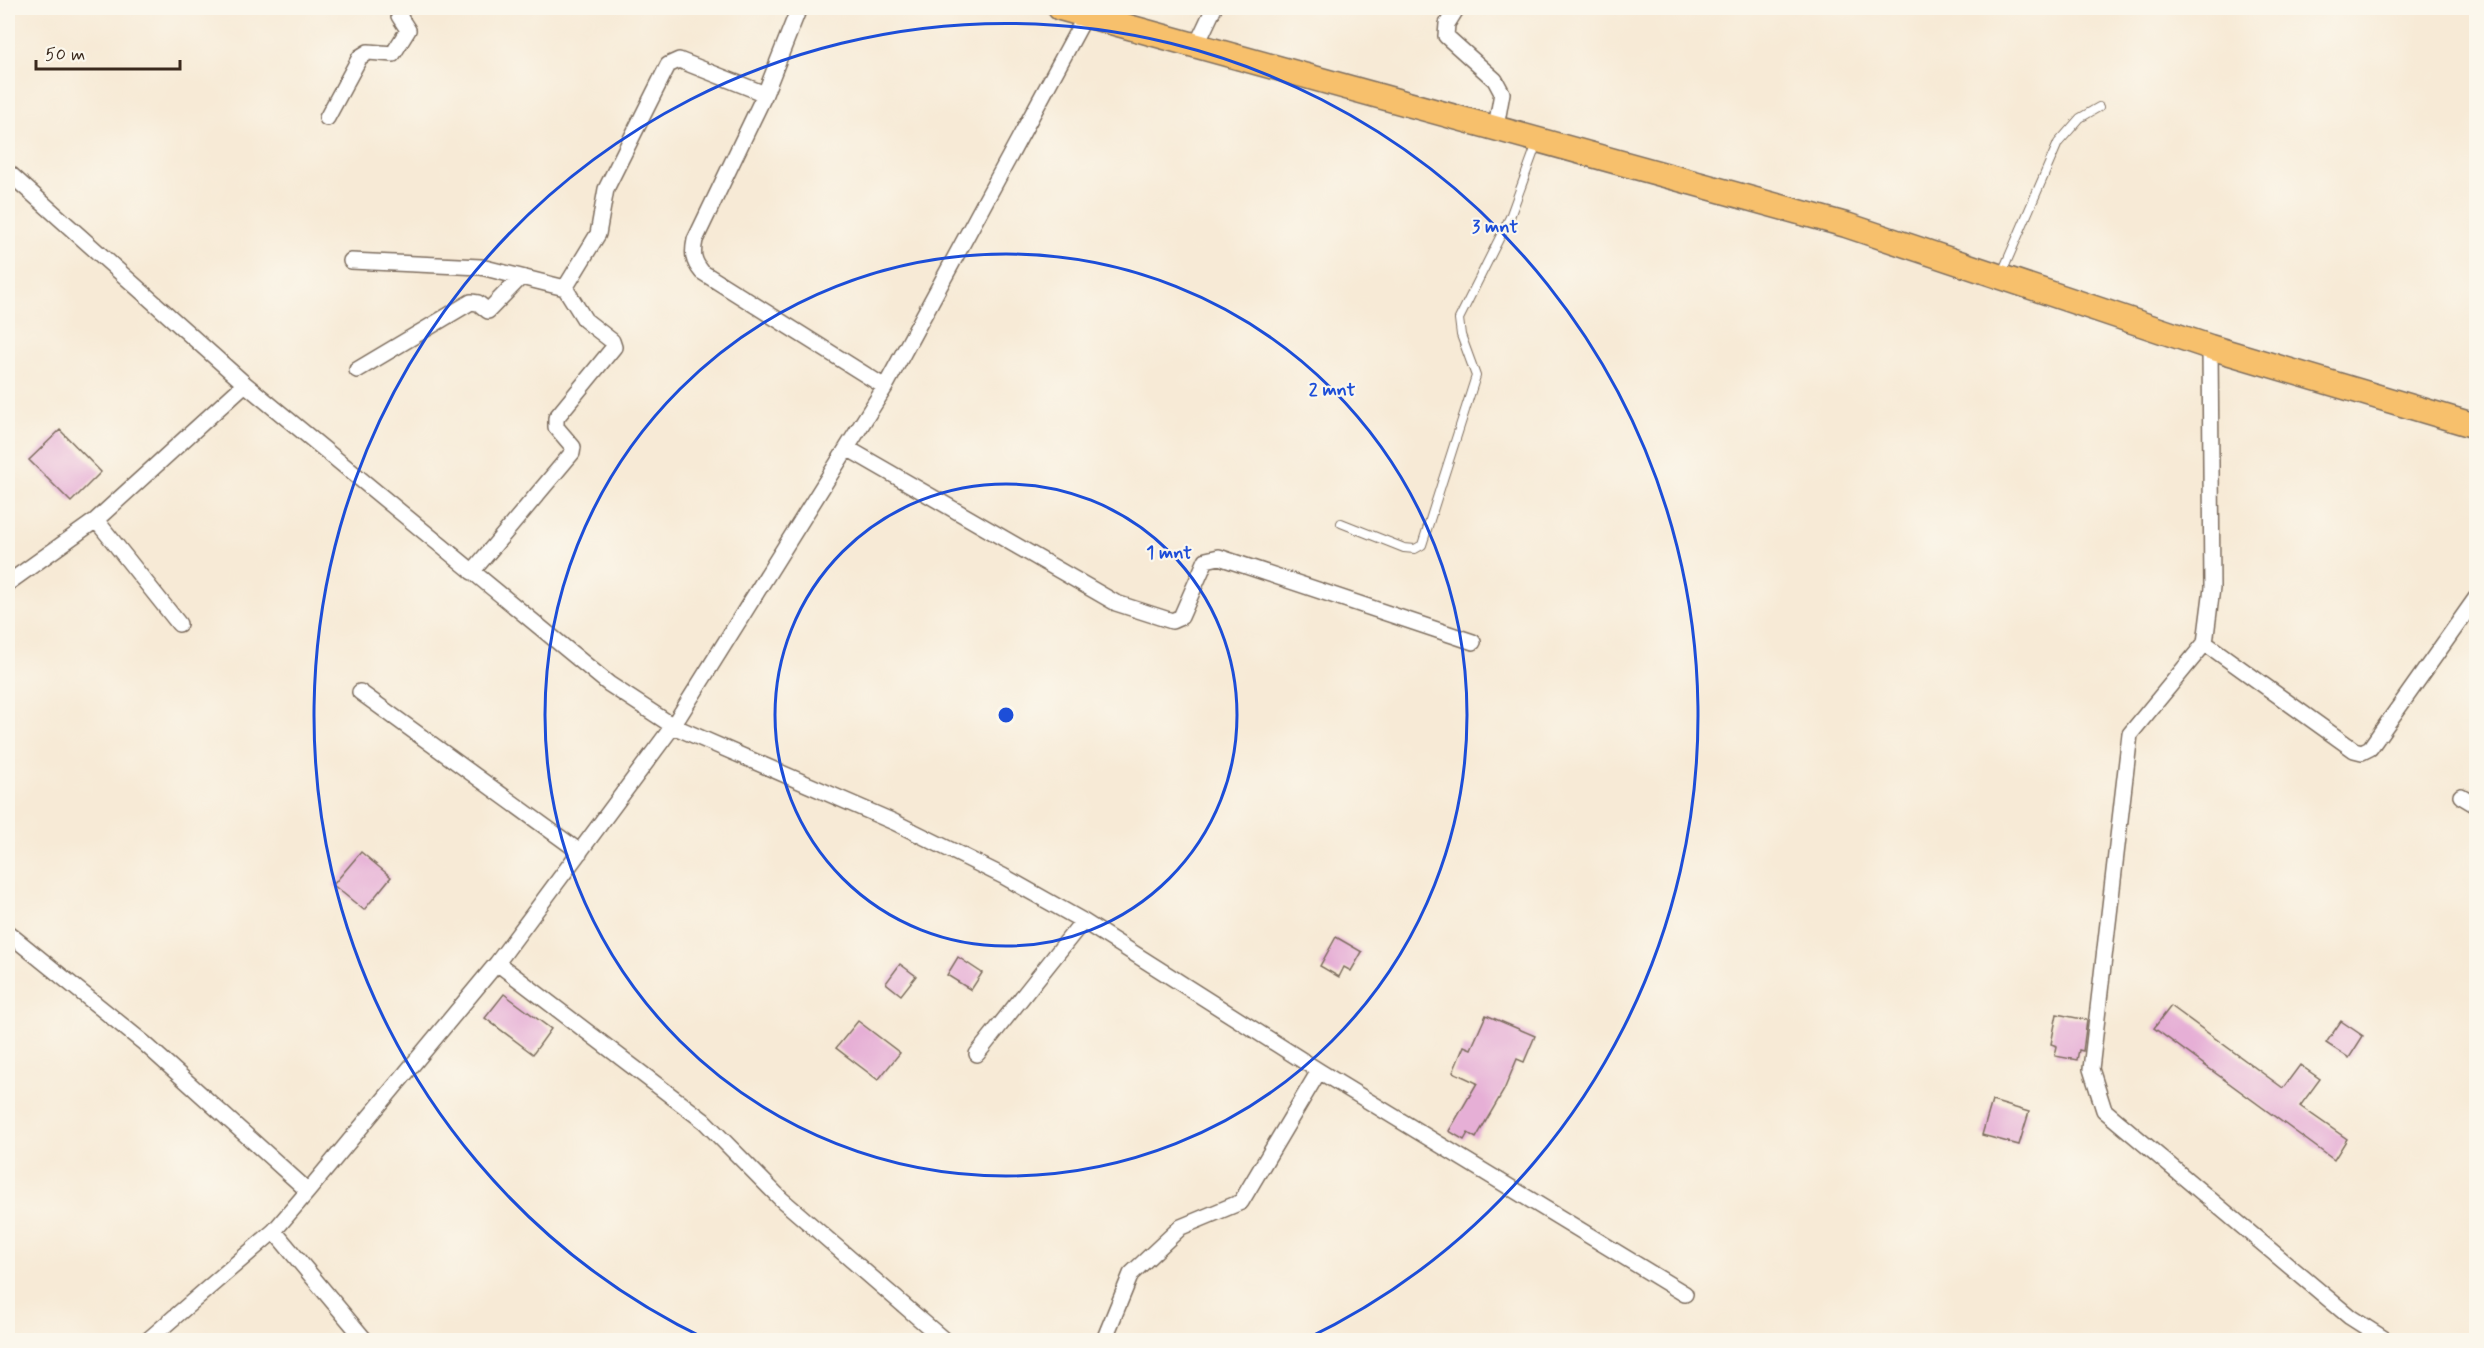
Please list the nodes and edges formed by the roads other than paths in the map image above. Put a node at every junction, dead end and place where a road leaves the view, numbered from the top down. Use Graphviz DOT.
graph roads {
  1 [pos="403,8"];
  2 [pos="799,8"];
  3 [pos="1060,8"];
  4 [pos="1214,8"];
  5 [pos="1457,8"];
  6 [pos="1086,15"];
  7 [pos="1197,44"];
  8 [pos="765,94"];
  9 [pos="2099,107"];
  10 [pos="327,118"];
  11 [pos="1496,127"];
  12 [pos="1539,139"];
  13 [pos="8,172"];
  14 [pos="351,261"];
  15 [pos="2001,276"];
  16 [pos="520,278"];
  17 [pos="565,288"];
  18 [pos="2210,346"];
  19 [pos="357,370"];
  20 [pos="245,384"];
  21 [pos="885,387"];
  22 [pos="2476,426"];
  23 [pos="847,448"];
  24 [pos="96,520"];
  25 [pos="1341,523"];
  26 [pos="472,572"];
  27 [pos="8,583"];
  28 [pos="2476,598"];
  29 [pos="179,624"];
  30 [pos="1473,642"];
  31 [pos="2205,643"];
  32 [pos="360,692"];
  33 [pos="673,726"];
  34 [pos="2461,796"];
  35 [pos="2476,806"];
  36 [pos="580,852"];
  37 [pos="1083,921"];
  38 [pos="8,933"];
  39 [pos="497,963"];
  40 [pos="977,1054"];
  41 [pos="1318,1071"];
  42 [pos="308,1191"];
  43 [pos="274,1231"];
  44 [pos="1685,1293"];
  45 [pos="148,1341"];
  46 [pos="365,1341"];
  47 [pos="944,1341"];
  48 [pos="1104,1341"];
  49 [pos="2386,1341"];
  1 -- 10 [label="street"];
  2 -- 8 [label="street"];
  3 -- 6 [label="main road"];
  4 -- 7 [label="street"];
  5 -- 11 [label="street"];
  6 -- 7 [label="main road"];
  6 -- 21 [label="street"];
  7 -- 11 [label="main road"];
  8 -- 17 [label="street"];
  8 -- 21 [label="street"];
  9 -- 15 [label="lane"];
  11 -- 12 [label="main road"];
  12 -- 15 [label="main road"];
  12 -- 25 [label="lane"];
  13 -- 20 [label="street"];
  14 -- 16 [label="street"];
  15 -- 18 [label="main road"];
  16 -- 17 [label="street"];
  16 -- 19 [label="street"];
  17 -- 26 [label="street"];
  18 -- 22 [label="main road"];
  18 -- 31 [label="street"];
  20 -- 24 [label="street"];
  20 -- 26 [label="street"];
  21 -- 23 [label="street"];
  23 -- 30 [label="street"];
  23 -- 33 [label="street"];
  24 -- 27 [label="street"];
  24 -- 29 [label="street"];
  26 -- 33 [label="street"];
  28 -- 31 [label="street"];
  31 -- 49 [label="street"];
  32 -- 36 [label="street"];
  33 -- 36 [label="street"];
  33 -- 37 [label="street"];
  34 -- 35 [label="street"];
  36 -- 39 [label="street"];
  37 -- 40 [label="street"];
  37 -- 41 [label="street"];
  38 -- 42 [label="street"];
  39 -- 42 [label="street"];
  39 -- 47 [label="street"];
  41 -- 44 [label="street"];
  41 -- 48 [label="street"];
  42 -- 43 [label="street"];
  43 -- 45 [label="street"];
  43 -- 46 [label="street"];
}
